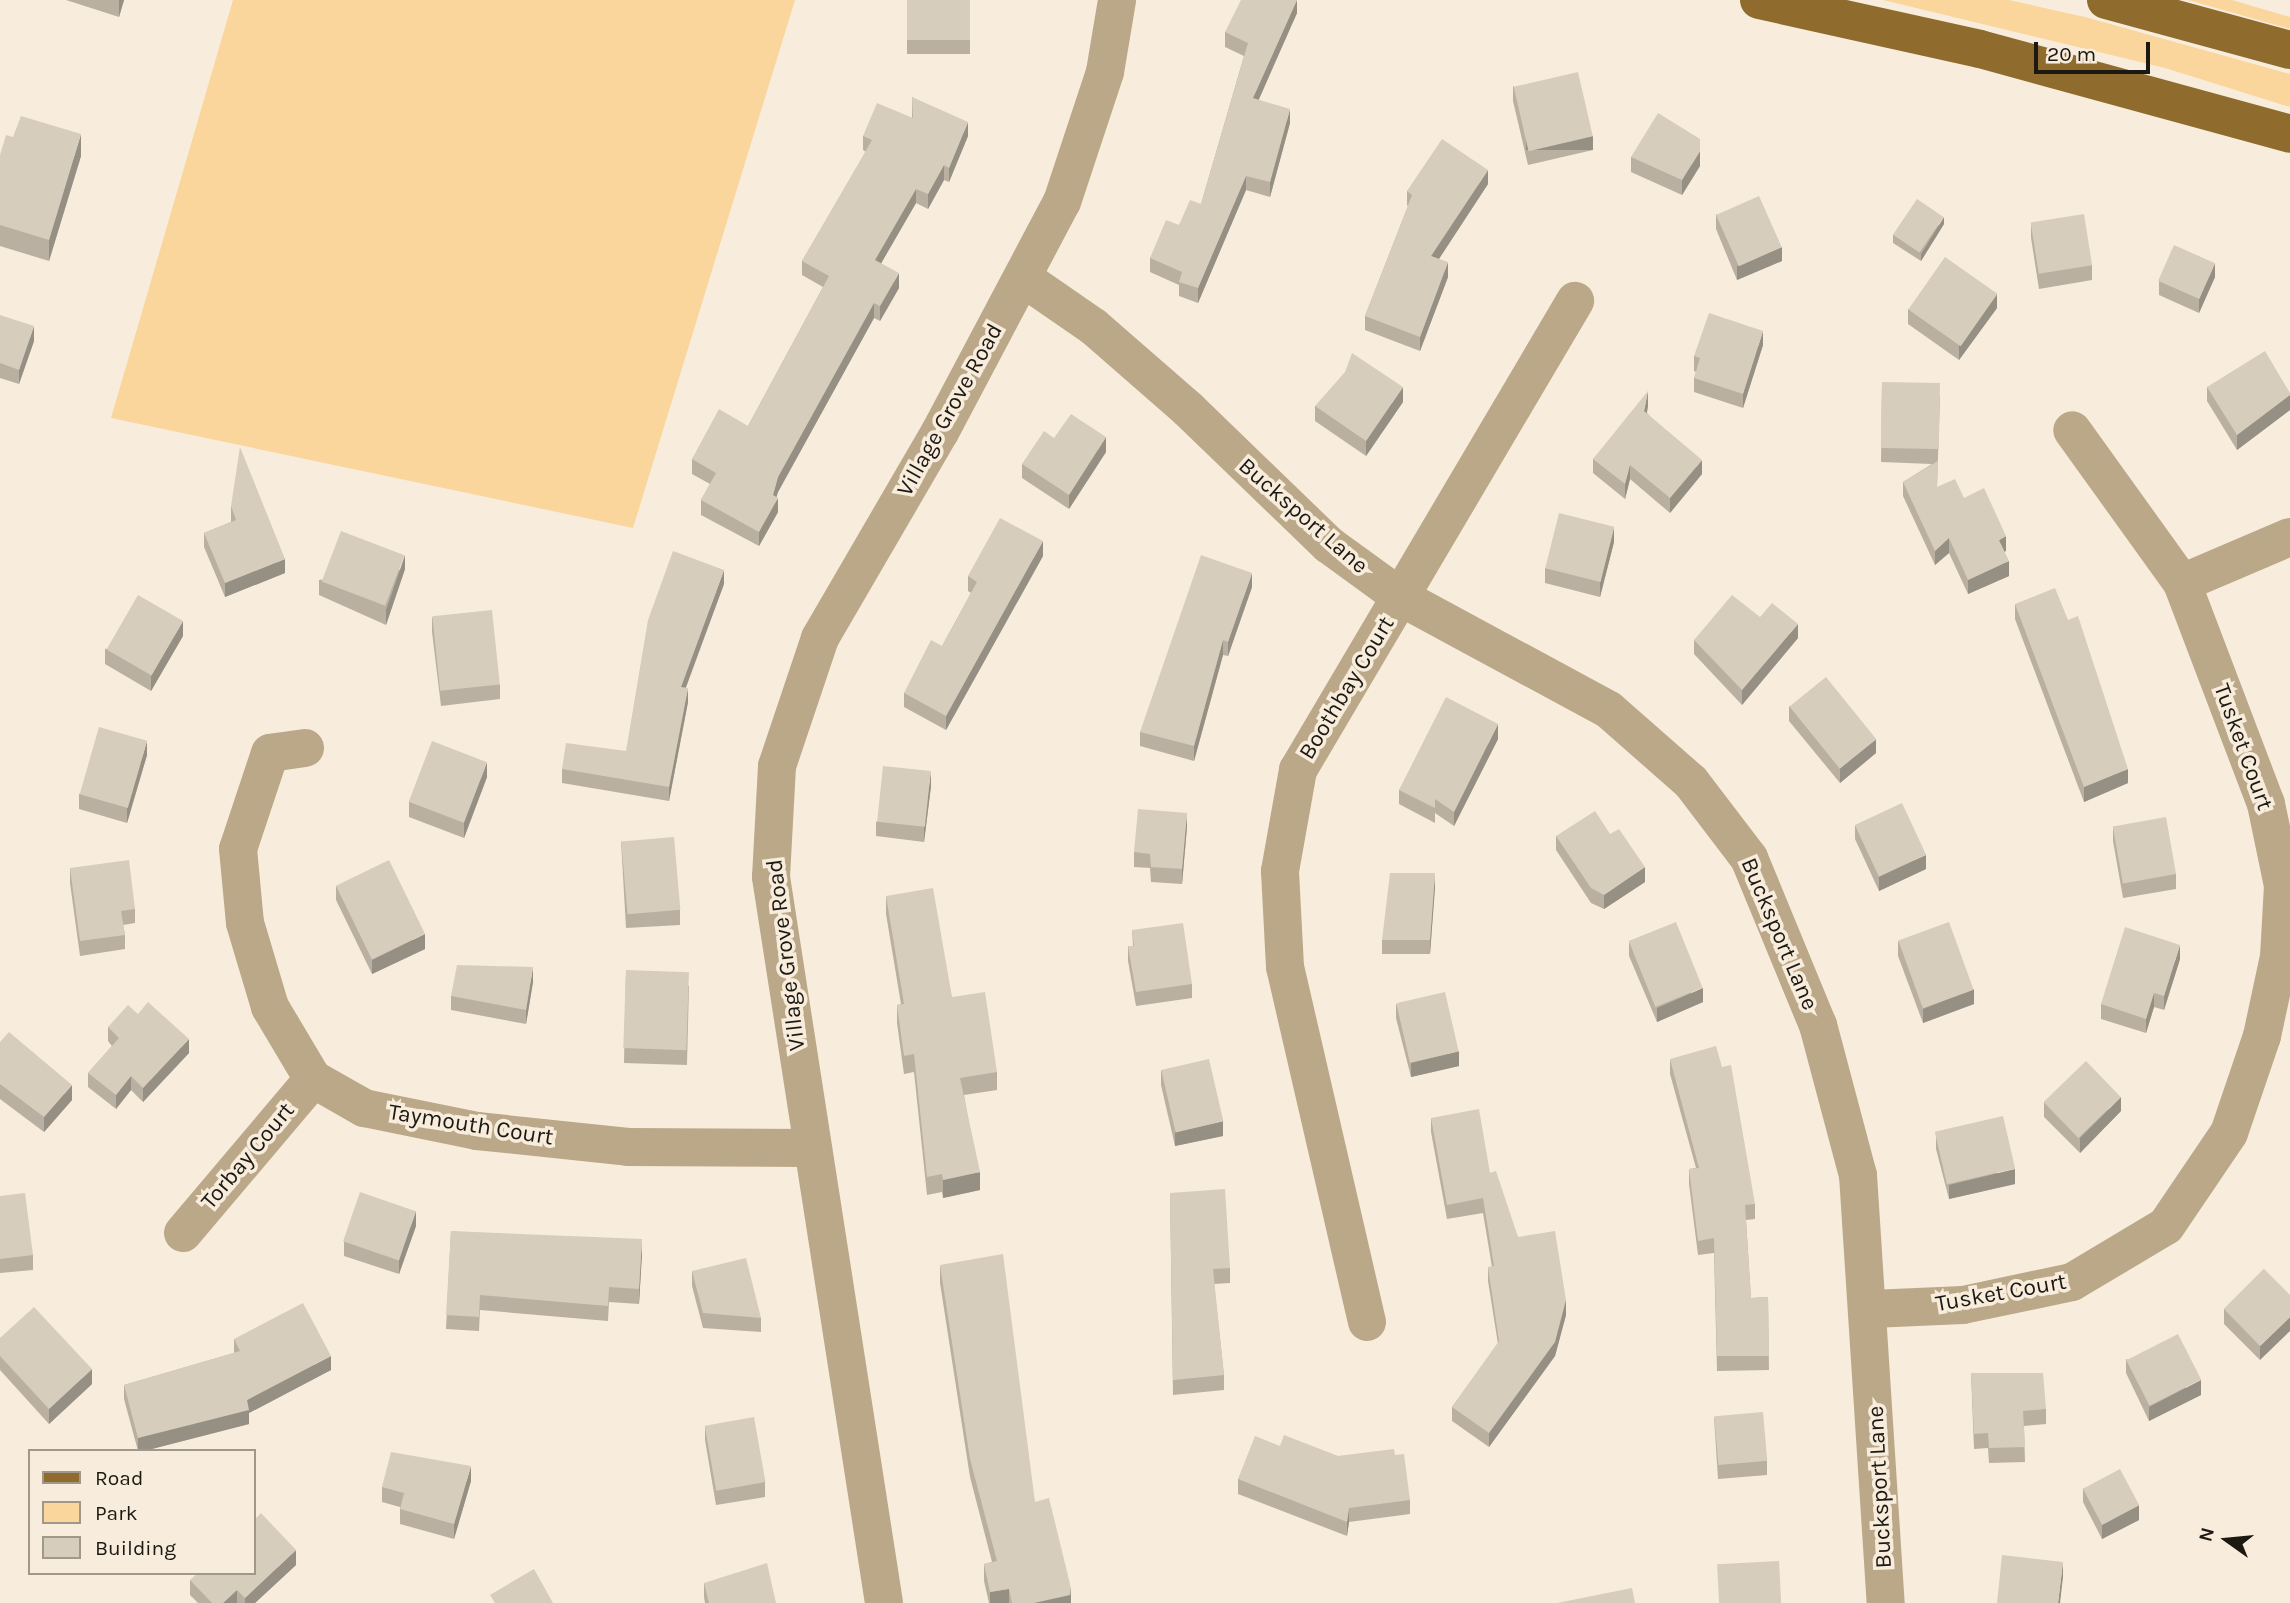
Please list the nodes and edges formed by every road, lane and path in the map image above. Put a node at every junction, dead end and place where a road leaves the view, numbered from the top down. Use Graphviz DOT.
graph roads {
  1 [pos="1117,0"];
  2 [pos="1759,0"];
  3 [pos="2106,0"];
  4 [pos="2290,50"];
  5 [pos="2290,134"];
  6 [pos="1023,278"];
  7 [pos="1575,301"];
  8 [pos="2072,430"];
  9 [pos="2290,537"];
  10 [pos="2182,583"];
  11 [pos="1402,598"];
  12 [pos="305,748"];
  13 [pos="313,1079"];
  14 [pos="809,1149"];
  15 [pos="183,1233"];
  16 [pos="1871,1309"];
  17 [pos="1367,1322"];
  18 [pos="884,1603"];
  19 [pos="1886,1603"];
  1 -- 6 [label="street, Village Grove Road"];
  2 -- 5 [label="main road"];
  3 -- 4 [label="main road"];
  6 -- 11 [label="street, Bucksport Lane"];
  6 -- 14 [label="street, Village Grove Road"];
  7 -- 11 [label="street, Boothbay Court"];
  8 -- 10 [label="street, Tusket Court"];
  9 -- 10 [label="street"];
  10 -- 16 [label="street, Tusket Court"];
  11 -- 16 [label="street, Bucksport Lane"];
  11 -- 17 [label="street, Boothbay Court"];
  12 -- 13 [label="street, Taymouth Court"];
  13 -- 14 [label="street, Taymouth Court"];
  13 -- 15 [label="street, Torbay Court"];
  14 -- 18 [label="street, Village Grove Road"];
  16 -- 19 [label="street, Bucksport Lane"];
}
